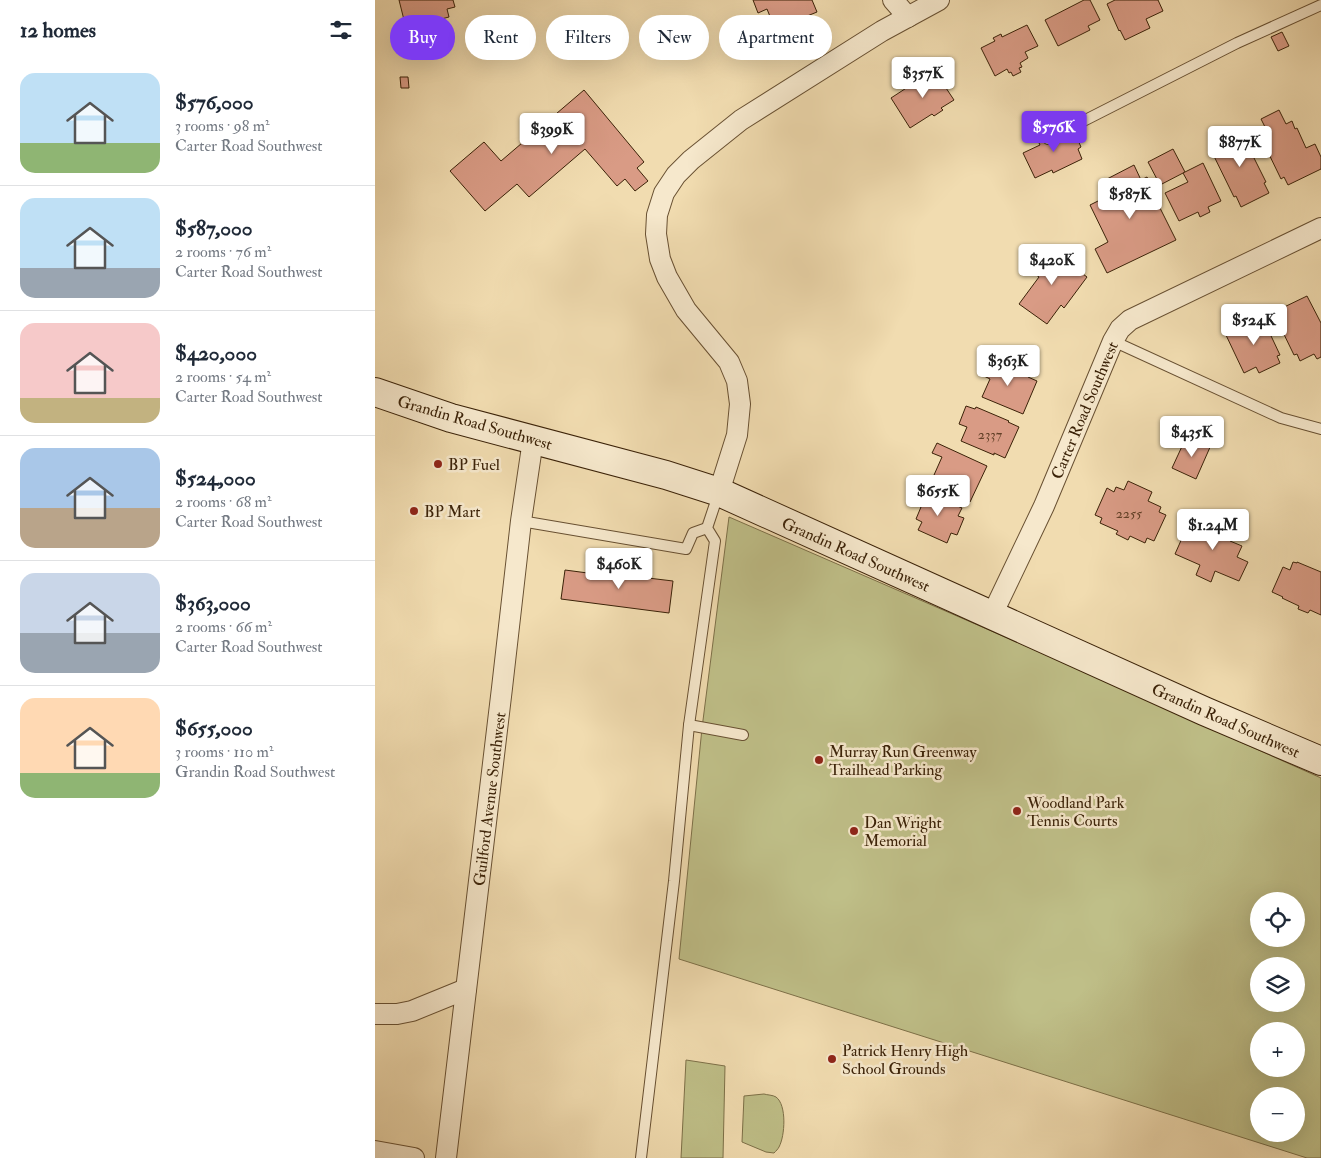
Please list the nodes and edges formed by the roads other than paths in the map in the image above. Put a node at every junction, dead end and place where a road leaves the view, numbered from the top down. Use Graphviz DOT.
graph roads {
  1 [pos="893,0"];
  2 [pos="939,0"];
  3 [pos="1321,5"];
  4 [pos="908,17"];
  5 [pos="1048,139"];
  6 [pos="1321,228"];
  7 [pos="1113,341"];
  8 [pos="375,392"];
  9 [pos="1321,429"];
  10 [pos="533,440"];
  11 [pos="719,492"];
  12 [pos="521,521"];
  13 [pos="707,528"];
  14 [pos="992,615"];
  15 [pos="689,726"];
  16 [pos="743,735"];
  17 [pos="1321,761"];
  18 [pos="466,989"];
  19 [pos="375,1014"];
  20 [pos="375,1151"];
  21 [pos="414,1158"];
  22 [pos="446,1158"];
  23 [pos="641,1158"];
  1 -- 4 [label="street"];
  2 -- 4 [label="street"];
  3 -- 5 [label="lane"];
  4 -- 11 [label="street"];
  6 -- 7 [label="street, Carter Road Southwest"];
  7 -- 9 [label="lane"];
  7 -- 14 [label="street, Carter Road Southwest"];
  8 -- 10 [label="street, Grandin Road Southwest"];
  10 -- 11 [label="street, Grandin Road Southwest"];
  10 -- 12 [label="street, Guilford Avenue Southwest"];
  11 -- 13 [label="lane"];
  11 -- 14 [label="street, Grandin Road Southwest"];
  12 -- 13 [label="lane"];
  12 -- 18 [label="street, Guilford Avenue Southwest"];
  13 -- 15 [label="lane"];
  14 -- 17 [label="street, Grandin Road Southwest"];
  15 -- 16 [label="lane"];
  15 -- 23 [label="lane"];
  18 -- 19 [label="street"];
  18 -- 22 [label="street, Guilford Avenue Southwest"];
  20 -- 21 [label="street"];
}
